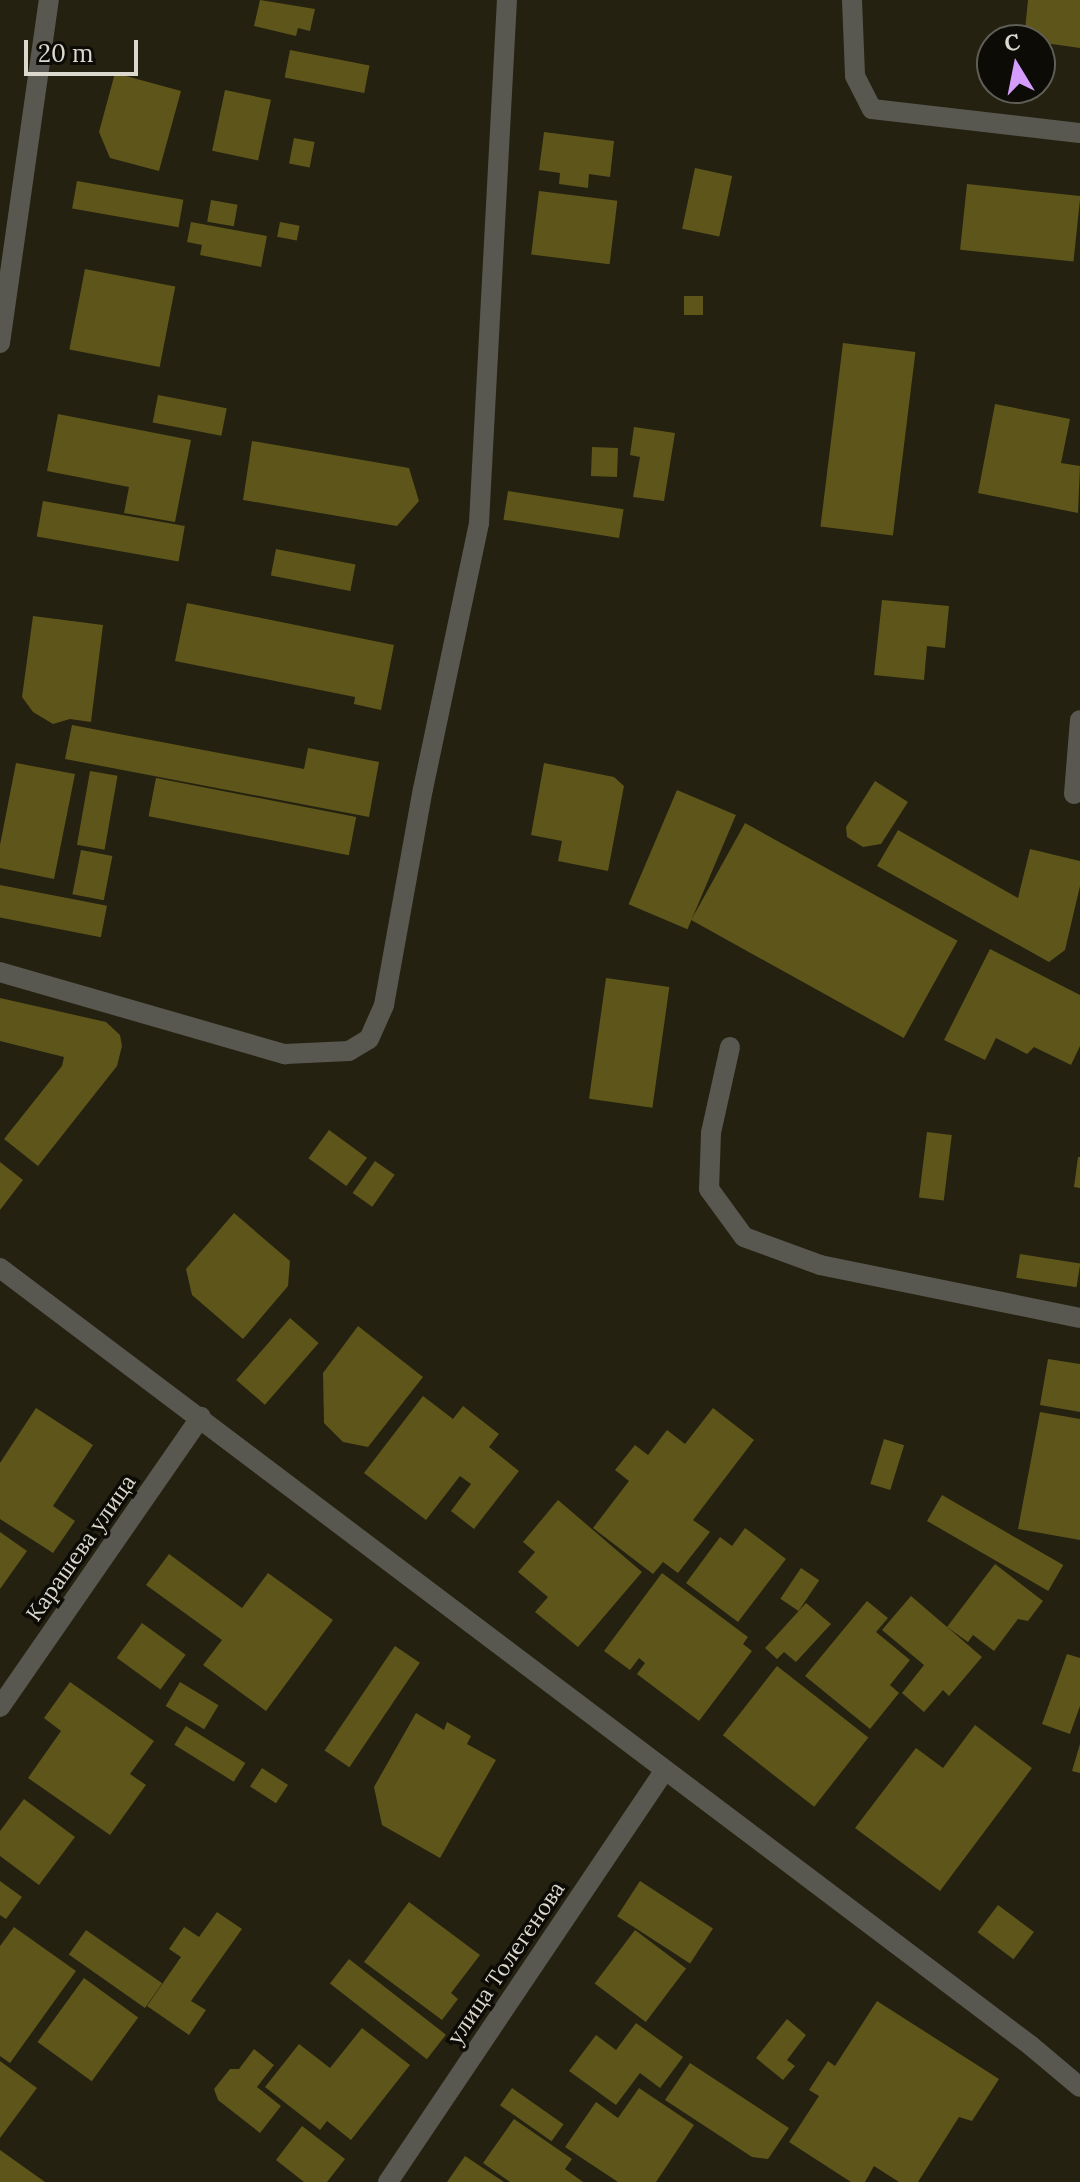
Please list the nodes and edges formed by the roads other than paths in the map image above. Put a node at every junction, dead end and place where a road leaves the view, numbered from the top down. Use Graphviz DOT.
graph roads {
  1 [pos="49,0"];
  2 [pos="507,0"];
  3 [pos="852,0"];
  4 [pos="1080,133"];
  5 [pos="0,343"];
  6 [pos="1080,720"];
  7 [pos="1074,794"];
  8 [pos="0,972"];
  9 [pos="730,1047"];
  10 [pos="0,1268"];
  11 [pos="1080,1318"];
  12 [pos="201,1417"];
  13 [pos="0,1707"];
  14 [pos="664,1771"];
  15 [pos="1080,2087"];
  16 [pos="388,2182"];
  1 -- 5 [label="street"];
  2 -- 8 [label="street"];
  3 -- 4 [label="street"];
  6 -- 7 [label="street"];
  9 -- 11 [label="street"];
  10 -- 12 [label="street"];
  12 -- 13 [label="street, Карашева улица"];
  12 -- 14 [label="street"];
  14 -- 15 [label="street"];
  14 -- 16 [label="street, улица Толегенова"];
}
